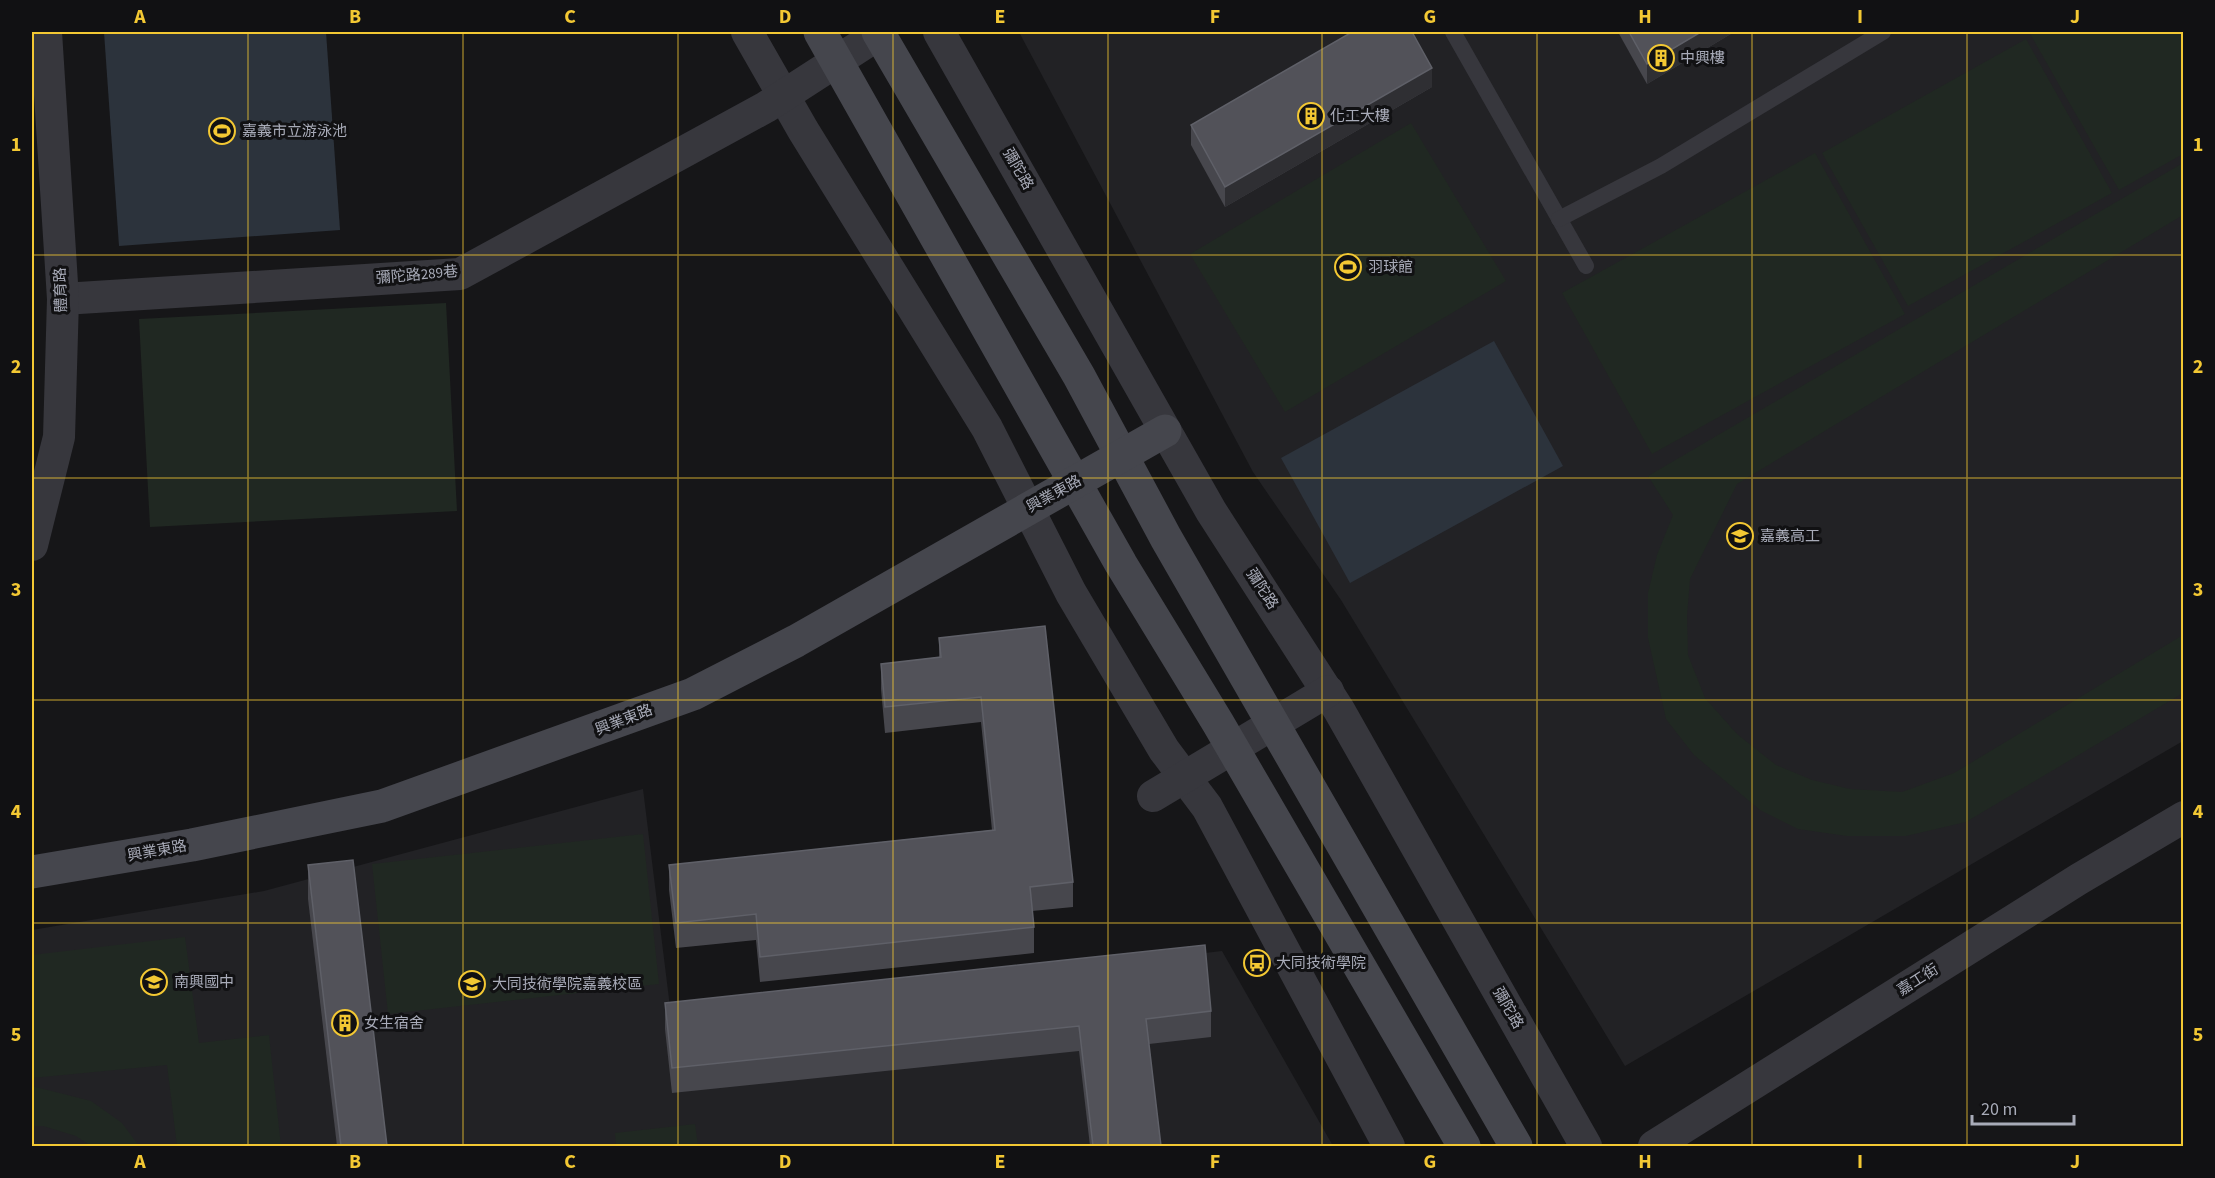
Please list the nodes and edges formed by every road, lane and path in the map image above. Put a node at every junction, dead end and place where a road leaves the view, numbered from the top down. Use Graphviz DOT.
graph roads {
  1 [pos="46,32"];
  2 [pos="747,32"];
  3 [pos="820,32"];
  4 [pos="880,32"];
  5 [pos="939,32"];
  6 [pos="1453,32"];
  7 [pos="1883,32"];
  8 [pos="837,61"];
  9 [pos="774,101"];
  10 [pos="1559,219"];
  11 [pos="1586,267"];
  12 [pos="63,299"];
  13 [pos="1165,432"];
  14 [pos="1122,455"];
  15 [pos="1076,483"];
  16 [pos="1029,508"];
  17 [pos="32,545"];
  18 [pos="1328,691"];
  19 [pos="1274,724"];
  20 [pos="1232,749"];
  21 [pos="1185,777"];
  22 [pos="1153,796"];
  23 [pos="2184,817"];
  24 [pos="32,872"];
  25 [pos="1389,1146"];
  26 [pos="1464,1146"];
  27 [pos="1516,1146"];
  28 [pos="1586,1146"];
  29 [pos="1654,1146"];
  1 -- 12 [label="street, 體育路"];
  2 -- 9 [label="street"];
  3 -- 8 [label="street"];
  4 -- 8 [label="street, 彌陀路289巷"];
  4 -- 14 [label="street"];
  5 -- 13 [label="street, 彌陀路"];
  6 -- 10 [label="lane"];
  7 -- 10 [label="lane"];
  8 -- 9 [label="street, 彌陀路289巷"];
  8 -- 15 [label="street"];
  9 -- 12 [label="street, 彌陀路289巷"];
  9 -- 16 [label="street"];
  10 -- 11 [label="lane"];
  12 -- 17 [label="street, 體育路"];
  13 -- 14 [label="street, 興業東路"];
  13 -- 18 [label="street, 彌陀路"];
  14 -- 15 [label="street, 興業東路"];
  14 -- 19 [label="street"];
  15 -- 16 [label="street, 興業東路"];
  15 -- 20 [label="street"];
  16 -- 21 [label="street"];
  16 -- 24 [label="street, 興業東路"];
  18 -- 19 [label="street"];
  18 -- 28 [label="street, 彌陀路"];
  19 -- 20 [label="street"];
  19 -- 27 [label="street"];
  20 -- 21 [label="street"];
  20 -- 26 [label="street"];
  21 -- 22 [label="street"];
  21 -- 25 [label="street"];
  23 -- 29 [label="street, 嘉工街"];
}
